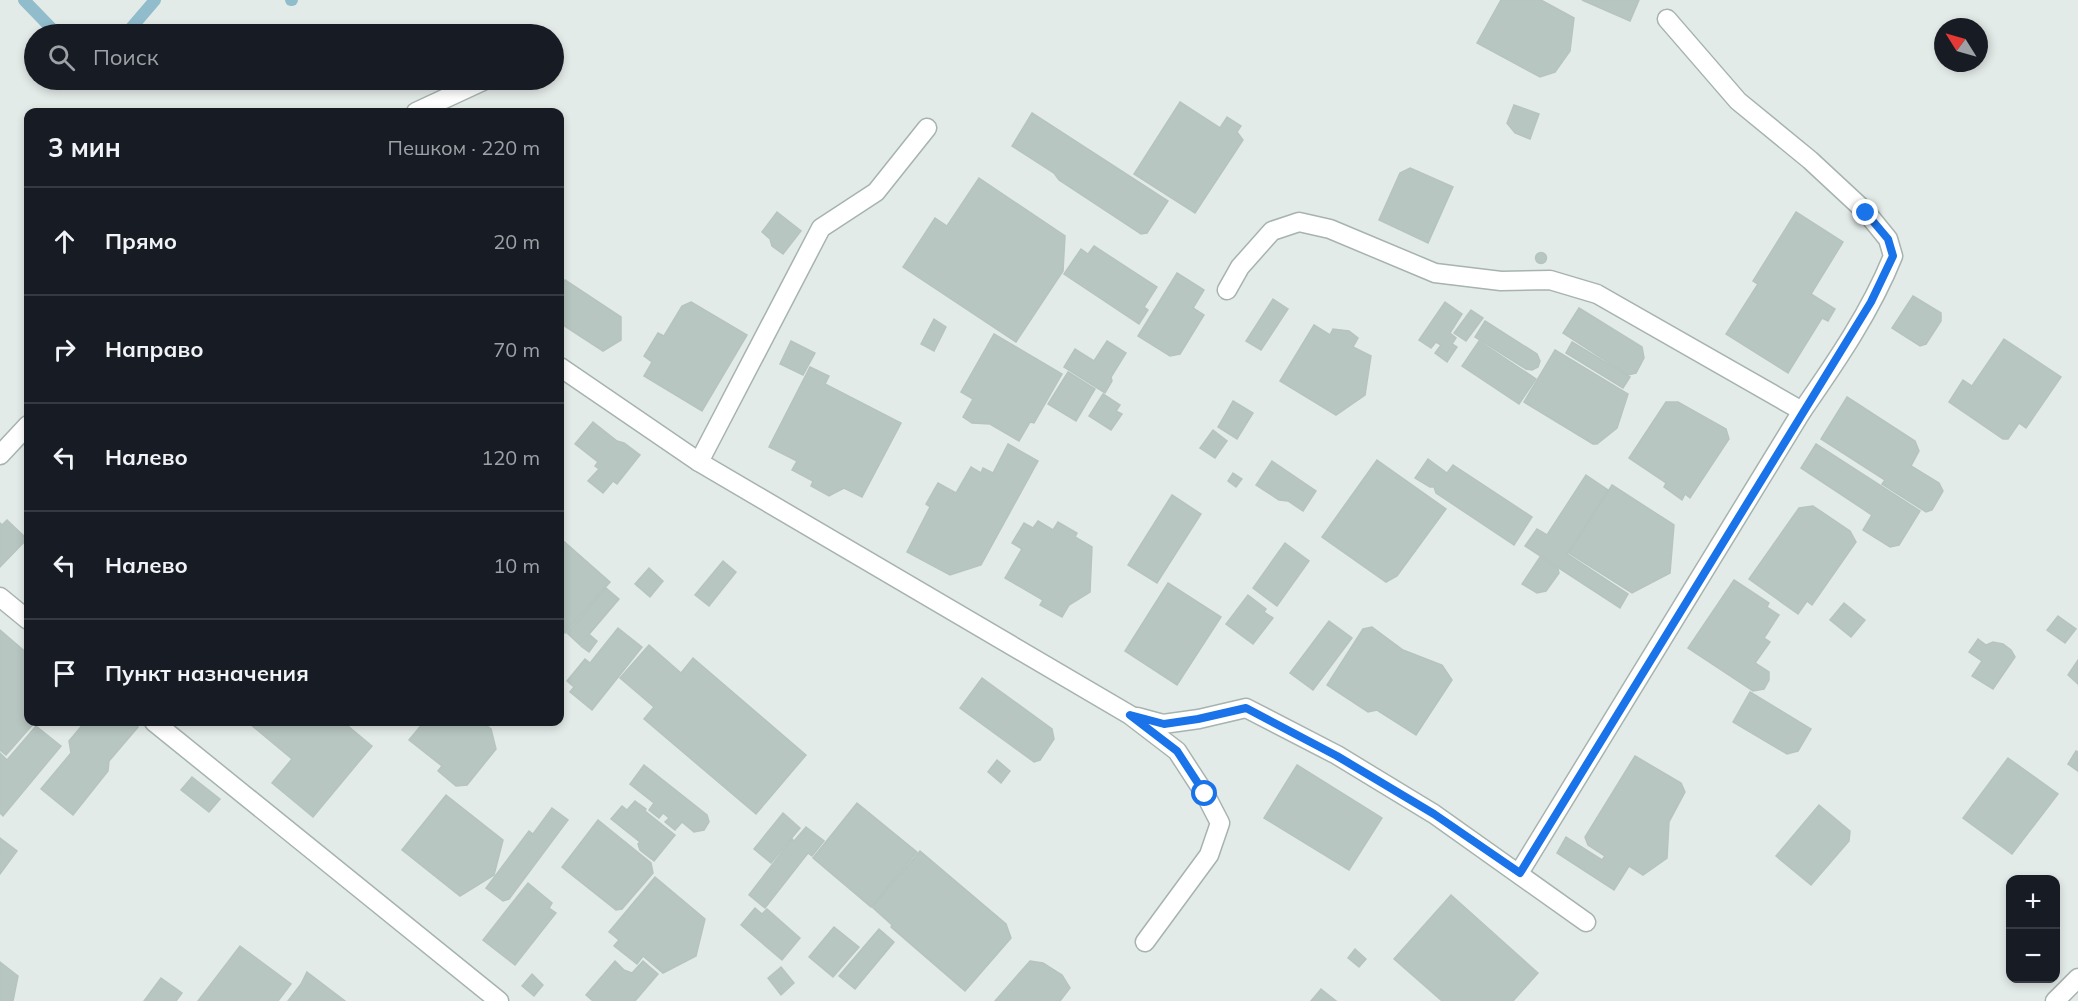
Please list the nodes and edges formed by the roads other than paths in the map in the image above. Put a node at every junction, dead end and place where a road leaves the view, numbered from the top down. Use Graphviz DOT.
graph roads {
  1 [pos="1667,19"];
  2 [pos="463,90"];
  3 [pos="425,108"];
  4 [pos="927,128"];
  5 [pos="1227,290"];
  6 [pos="564,370"];
  7 [pos="1803,411"];
  8 [pos="24,429"];
  9 [pos="0,455"];
  10 [pos="699,462"];
  11 [pos="0,597"];
  12 [pos="24,617"];
  13 [pos="1130,715"];
  14 [pos="159,726"];
  15 [pos="1520,873"];
  16 [pos="1586,922"];
  17 [pos="1144,942"];
  18 [pos="2078,978"];
  19 [pos="499,1001"];
  20 [pos="2055,1001"];
  1 -- 7 [label="street"];
  2 -- 3 [label="street"];
  4 -- 10 [label="street"];
  5 -- 7 [label="street"];
  6 -- 10 [label="street"];
  7 -- 15 [label="street"];
  8 -- 9 [label="street"];
  10 -- 13 [label="street"];
  11 -- 12 [label="street"];
  13 -- 15 [label="street"];
  13 -- 17 [label="street"];
  14 -- 19 [label="street"];
  15 -- 16 [label="street"];
  18 -- 20 [label="street"];
}
